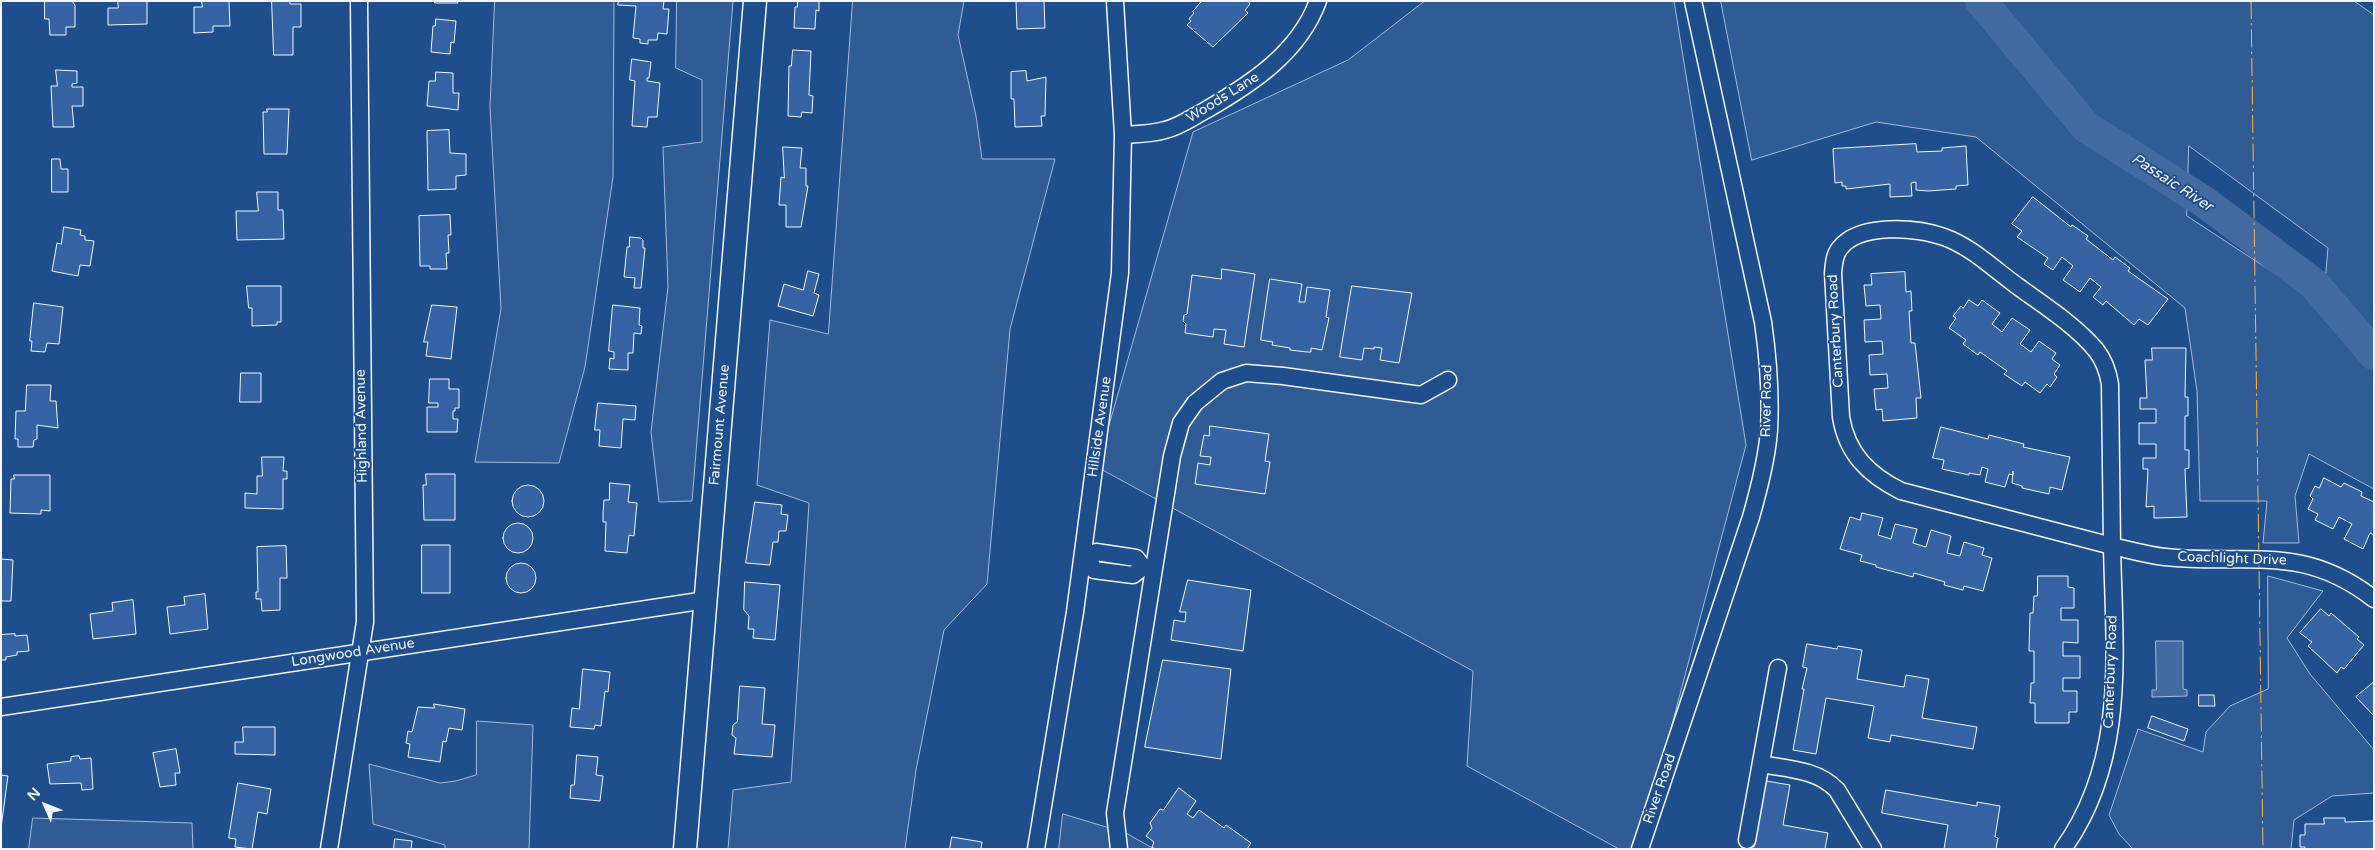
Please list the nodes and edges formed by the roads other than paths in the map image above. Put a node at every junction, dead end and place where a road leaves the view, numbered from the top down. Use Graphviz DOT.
graph roads {
  1 [pos="359,1"];
  2 [pos="754,1"];
  3 [pos="1115,1"];
  4 [pos="1318,1"];
  5 [pos="1693,1"];
  6 [pos="1123,135"];
  7 [pos="1448,380"];
  8 [pos="2112,546"];
  9 [pos="1086,559"];
  10 [pos="1148,568"];
  11 [pos="2374,599"];
  12 [pos="706,600"];
  13 [pos="360,652"];
  14 [pos="1778,668"];
  15 [pos="1,706"];
  16 [pos="1761,764"];
  17 [pos="1747,840"];
  18 [pos="329,849"];
  19 [pos="685,849"];
  20 [pos="1036,849"];
  21 [pos="1119,849"];
  22 [pos="1640,849"];
  23 [pos="1873,849"];
  24 [pos="2063,849"];
  1 -- 13 [label="street, Highland Avenue"];
  2 -- 12 [label="main road, Fairmount Avenue"];
  3 -- 6 [label="street, Hillside Avenue"];
  4 -- 6 [label="street, Woods Lane"];
  5 -- 22 [label="street, River Road"];
  6 -- 9 [label="street, Hillside Avenue"];
  7 -- 10 [label="street"];
  8 -- 8 [label="street, Canterbury Road"];
  8 -- 11 [label="street, Coachlight Drive"];
  8 -- 24 [label="street, Canterbury Road"];
  9 -- 10 [label="street"];
  9 -- 20 [label="street, Hillside Avenue"];
  10 -- 21 [label="street"];
  12 -- 13 [label="street, Longwood Avenue"];
  12 -- 19 [label="main road, Fairmount Avenue"];
  13 -- 15 [label="street, Longwood Avenue"];
  13 -- 18 [label="street, Highland Avenue"];
  14 -- 16 [label="street"];
  16 -- 17 [label="street"];
  16 -- 23 [label="street"];
}
